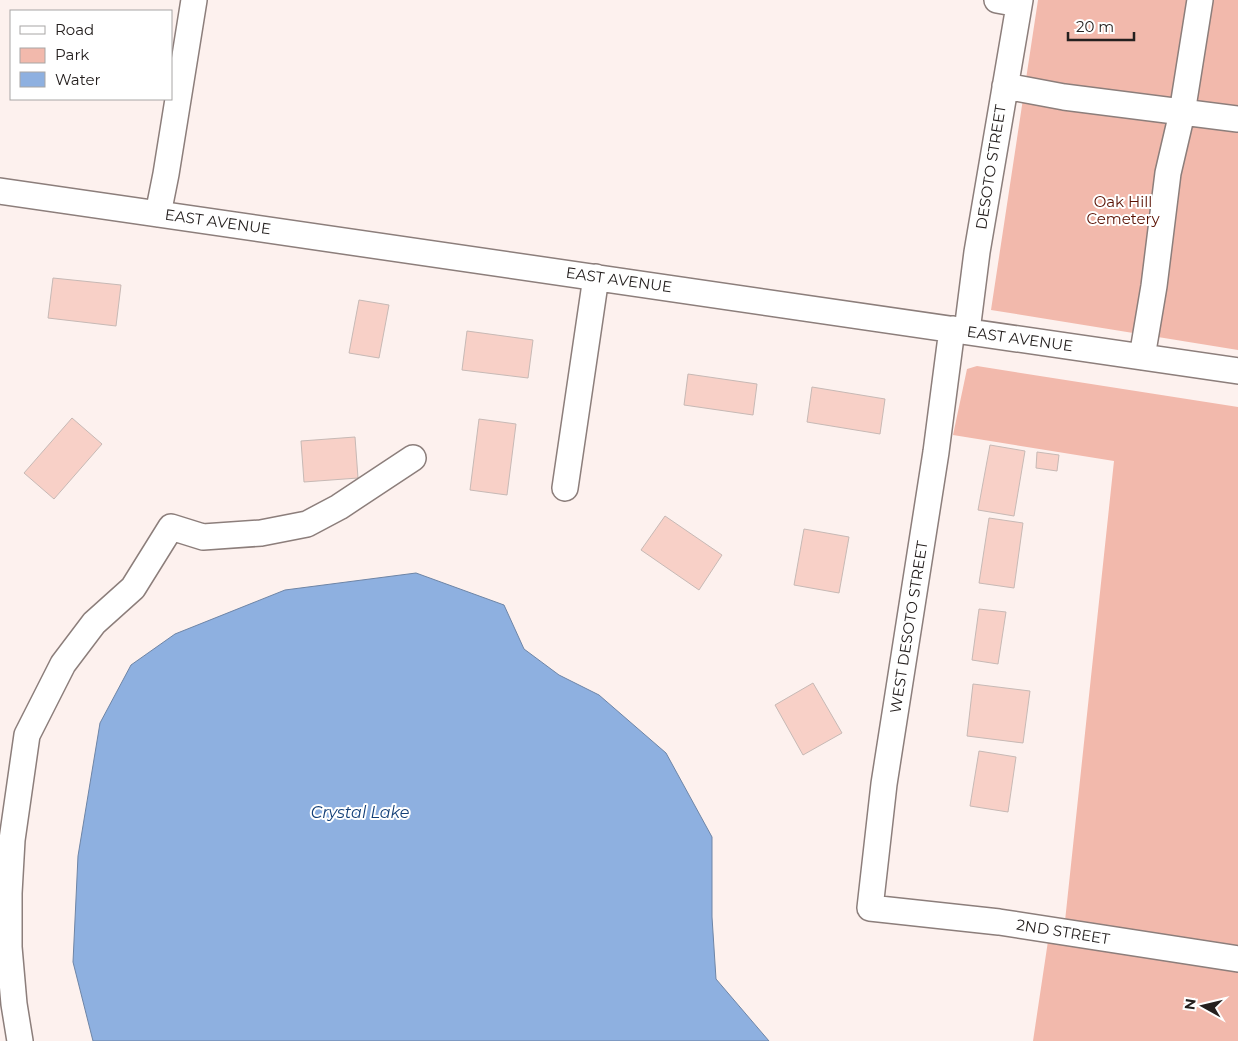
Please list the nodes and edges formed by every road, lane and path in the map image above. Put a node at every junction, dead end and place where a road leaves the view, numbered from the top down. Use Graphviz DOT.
graph roads {
  1 [pos="194,0"];
  2 [pos="1200,0"];
  3 [pos="1012,1"];
  4 [pos="1005,86"];
  5 [pos="1182,112"];
  6 [pos="1238,119"];
  7 [pos="0,191"];
  8 [pos="158,214"];
  9 [pos="596,277"];
  10 [pos="959,330"];
  11 [pos="1142,357"];
  12 [pos="1238,371"];
  13 [pos="412,458"];
  14 [pos="565,488"];
  15 [pos="11,781"];
  16 [pos="888,910"];
  17 [pos="1238,959"];
  18 [pos="20,1041"];
  1 -- 8 [label="street"];
  2 -- 5 [label="street"];
  3 -- 4 [label="street, DESOTO STREET"];
  4 -- 5 [label="street"];
  4 -- 10 [label="street, DESOTO STREET"];
  5 -- 6 [label="street"];
  5 -- 11 [label="street"];
  7 -- 8 [label="street, EAST AVENUE"];
  8 -- 9 [label="street, EAST AVENUE"];
  9 -- 10 [label="street, EAST AVENUE"];
  9 -- 14 [label="street"];
  10 -- 11 [label="street, EAST AVENUE"];
  10 -- 16 [label="street, WEST DESOTO STREET"];
  11 -- 12 [label="street, EAST AVENUE"];
  13 -- 15 [label="street"];
  15 -- 18 [label="street"];
  16 -- 17 [label="street, 2ND STREET"];
}
